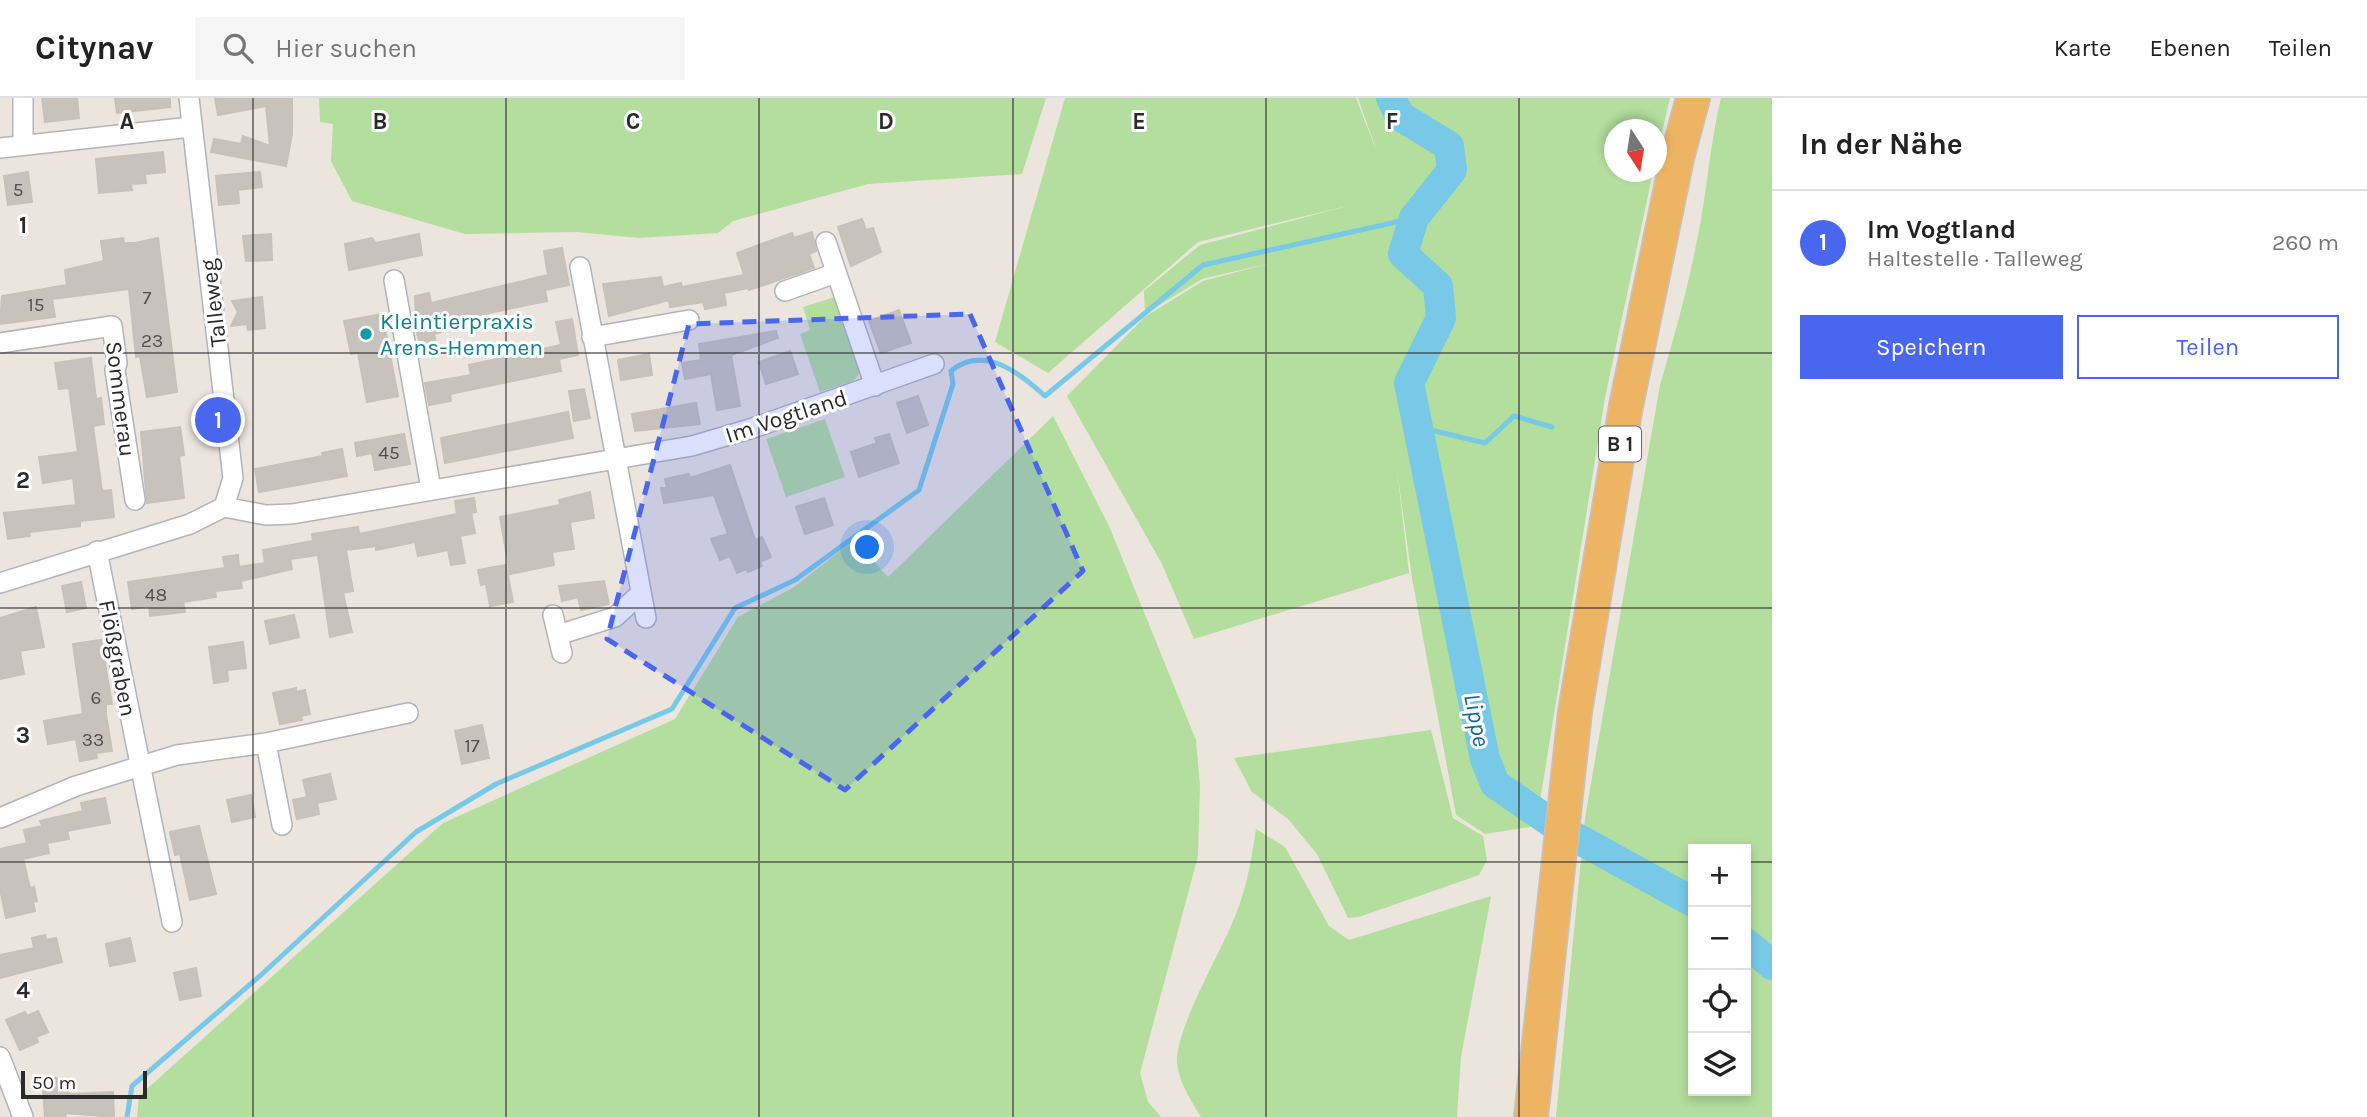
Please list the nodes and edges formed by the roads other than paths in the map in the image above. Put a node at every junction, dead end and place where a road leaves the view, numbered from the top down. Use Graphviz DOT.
graph roads {
  1 [pos="23,98"];
  2 [pos="189,98"];
  3 [pos="1693,98"];
  4 [pos="191,127"];
  5 [pos="23,145"];
  6 [pos="0,148"];
  7 [pos="825,242"];
  8 [pos="580,267"];
  9 [pos="836,273"];
  10 [pos="394,280"];
  11 [pos="785,291"];
  12 [pos="689,320"];
  13 [pos="592,337"];
  14 [pos="0,343"];
  15 [pos="934,364"];
  16 [pos="875,386"];
  17 [pos="615,457"];
  18 [pos="431,489"];
  19 [pos="135,500"];
  20 [pos="224,507"];
  21 [pos="97,551"];
  22 [pos="0,583"];
  23 [pos="641,593"];
  24 [pos="554,615"];
  25 [pos="646,618"];
  26 [pos="408,713"];
  27 [pos="266,743"];
  28 [pos="140,766"];
  29 [pos="0,818"];
  30 [pos="282,825"];
  31 [pos="172,922"];
  32 [pos="0,1057"];
  33 [pos="23,1117"];
  34 [pos="1531,1117"];
  1 -- 5 [label="street"];
  2 -- 4 [label="street, Talleweg"];
  3 -- 34 [label="highway, B 1"];
  4 -- 5 [label="street"];
  4 -- 20 [label="street, Talleweg"];
  5 -- 6 [label="street"];
  7 -- 9 [label="street, Im Vogtland"];
  8 -- 13 [label="street"];
  9 -- 11 [label="street"];
  9 -- 16 [label="street, Im Vogtland"];
  10 -- 18 [label="street"];
  12 -- 13 [label="street"];
  13 -- 17 [label="street"];
  14 -- 19 [label="street, Sommerau"];
  15 -- 16 [label="street, Im Vogtland"];
  16 -- 17 [label="street, Im Vogtland"];
  17 -- 18 [label="street, Im Vogtland"];
  17 -- 23 [label="street"];
  18 -- 20 [label="street, Im Vogtland"];
  20 -- 21 [label="street"];
  21 -- 22 [label="street"];
  21 -- 28 [label="street, Flößgraben"];
  23 -- 24 [label="street"];
  23 -- 25 [label="street"];
  26 -- 27 [label="street"];
  27 -- 28 [label="street"];
  27 -- 30 [label="street"];
  28 -- 29 [label="street"];
  28 -- 31 [label="street, Flößgraben"];
  32 -- 33 [label="street"];
}
